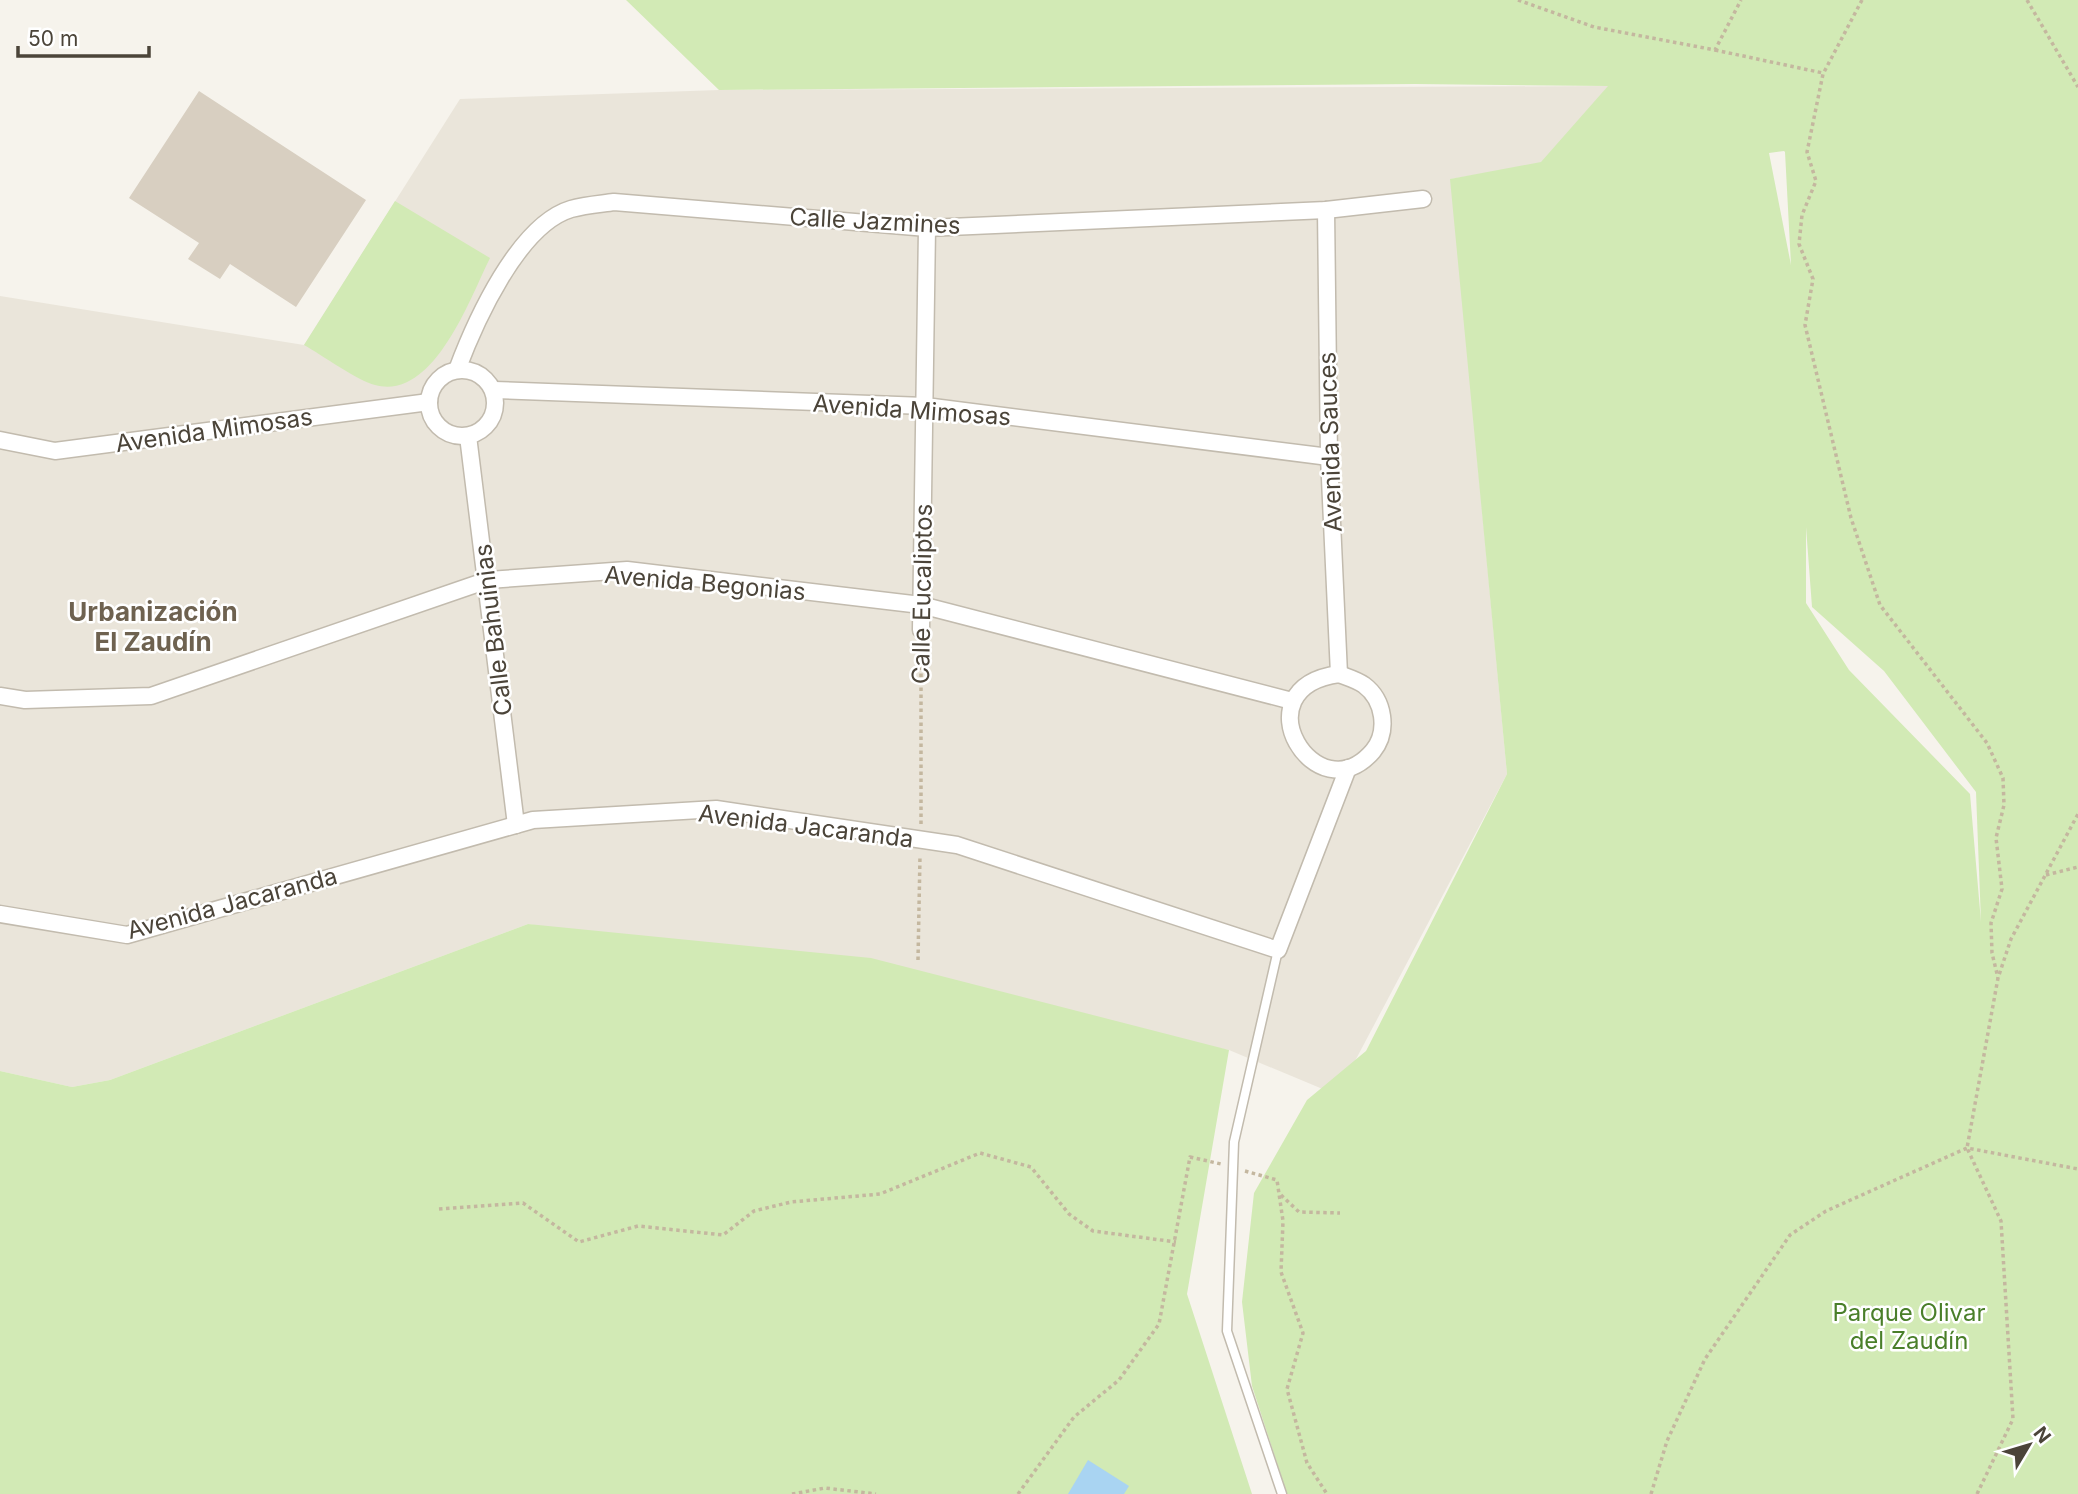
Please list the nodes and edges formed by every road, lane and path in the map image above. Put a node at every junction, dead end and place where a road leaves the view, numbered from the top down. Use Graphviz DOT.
graph roads {
  1 [pos="1518,0"];
  2 [pos="1741,0"];
  3 [pos="1861,0"];
  4 [pos="2028,0"];
  5 [pos="1715,50"];
  6 [pos="1823,74"];
  7 [pos="2078,87"];
  8 [pos="1423,199"];
  9 [pos="1326,209"];
  10 [pos="927,228"];
  11 [pos="457,370"];
  12 [pos="494,390"];
  13 [pos="429,402"];
  14 [pos="925,406"];
  15 [pos="468,436"];
  16 [pos="0,440"];
  17 [pos="1329,457"];
  18 [pos="488,580"];
  19 [pos="920,606"];
  20 [pos="921,630"];
  21 [pos="1339,674"];
  22 [pos="0,696"];
  23 [pos="1292,701"];
  24 [pos="1348,768"];
  25 [pos="2078,814"];
  26 [pos="516,825"];
  27 [pos="920,839"];
  28 [pos="2078,867"];
  29 [pos="2045,875"];
  30 [pos="0,914"];
  31 [pos="1278,950"];
  32 [pos="918,960"];
  33 [pos="1998,978"];
  34 [pos="1967,1148"];
  35 [pos="1233,1168"];
  36 [pos="2078,1169"];
  37 [pos="1279,1193"];
  38 [pos="439,1209"];
  39 [pos="1340,1213"];
  40 [pos="1176,1242"];
  41 [pos="792,1494"];
  42 [pos="876,1494"];
  43 [pos="1018,1494"];
  44 [pos="1282,1494"];
  45 [pos="1327,1494"];
  46 [pos="1651,1494"];
  47 [pos="1977,1494"];
  1 -- 5 [label="path"];
  2 -- 5 [label="path"];
  3 -- 6 [label="path"];
  4 -- 7 [label="path"];
  5 -- 6 [label="path"];
  6 -- 33 [label="path"];
  8 -- 9 [label="street, Calle Jazmines"];
  9 -- 10 [label="street, Calle Jazmines"];
  9 -- 17 [label="street, Avenida Sauces"];
  10 -- 11 [label="street, Calle Jazmines"];
  10 -- 14 [label="street, Calle Eucaliptos"];
  11 -- 12 [label="street"];
  11 -- 13 [label="street"];
  12 -- 14 [label="street, Avenida Mimosas"];
  12 -- 15 [label="street"];
  13 -- 15 [label="street"];
  13 -- 16 [label="street, Avenida Mimosas"];
  14 -- 17 [label="street, Avenida Mimosas"];
  14 -- 19 [label="street, Calle Eucaliptos"];
  15 -- 18 [label="street, Calle Bahuinias"];
  17 -- 21 [label="street, Avenida Sauces"];
  18 -- 19 [label="street, Avenida Begonias"];
  18 -- 22 [label="street, Avenida Begonias"];
  18 -- 26 [label="street, Calle Bahuinias"];
  19 -- 20 [label="street, Calle Eucaliptos"];
  19 -- 23 [label="street, Avenida Begonias"];
  20 -- 27 [label="path, Calle Eucaliptos"];
  21 -- 23 [label="street"];
  21 -- 24 [label="street"];
  23 -- 24 [label="street"];
  24 -- 31 [label="street"];
  25 -- 29 [label="path"];
  26 -- 27 [label="street, Avenida Jacaranda"];
  26 -- 30 [label="street, Avenida Jacaranda"];
  27 -- 31 [label="street, Avenida Jacaranda"];
  27 -- 32 [label="path, Calle Eucaliptos"];
  28 -- 29 [label="path"];
  29 -- 33 [label="path"];
  31 -- 35 [label="lane"];
  33 -- 34 [label="path"];
  34 -- 36 [label="path"];
  34 -- 46 [label="path"];
  34 -- 47 [label="path"];
  35 -- 37 [label="path"];
  35 -- 40 [label="path"];
  35 -- 44 [label="lane"];
  37 -- 39 [label="path"];
  37 -- 45 [label="path"];
  38 -- 40 [label="path"];
  40 -- 43 [label="path"];
  41 -- 42 [label="path"];
}
